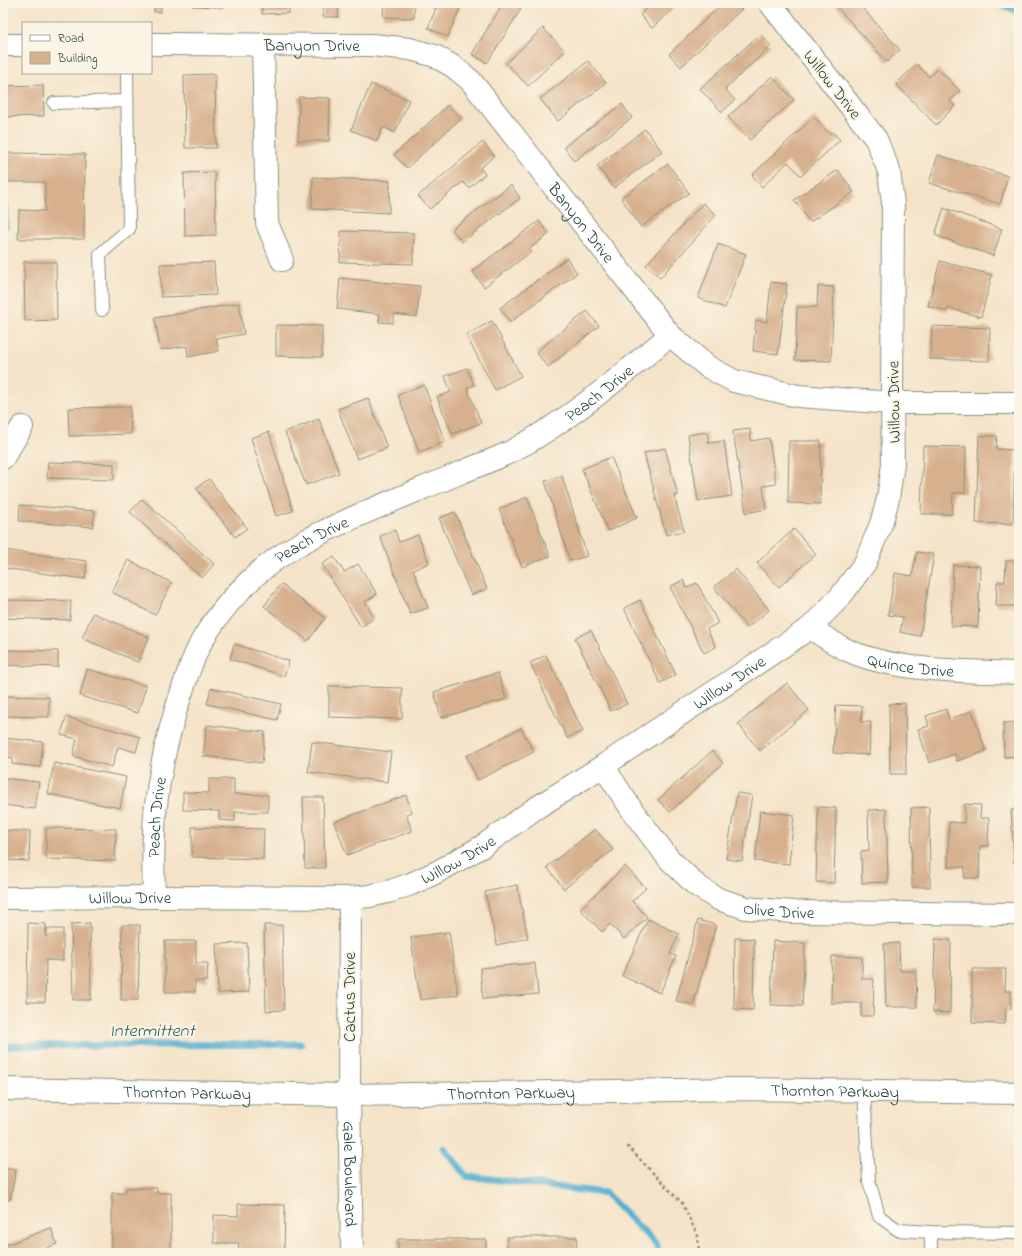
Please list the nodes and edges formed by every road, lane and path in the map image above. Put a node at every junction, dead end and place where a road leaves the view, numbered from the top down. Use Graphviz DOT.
graph roads {
  1 [pos="770,3"];
  2 [pos="152,44"];
  3 [pos="263,44"];
  4 [pos="3,45"];
  5 [pos="22,45"];
  6 [pos="127,74"];
  7 [pos="127,101"];
  8 [pos="54,103"];
  9 [pos="282,260"];
  10 [pos="102,310"];
  11 [pos="670,335"];
  12 [pos="892,403"];
  13 [pos="1019,403"];
  14 [pos="22,427"];
  15 [pos="3,458"];
  16 [pos="810,628"];
  17 [pos="1019,673"];
  18 [pos="603,766"];
  19 [pos="154,896"];
  20 [pos="3,898"];
  21 [pos="350,898"];
  22 [pos="1019,914"];
  23 [pos="3,1089"];
  24 [pos="864,1091"];
  25 [pos="1019,1093"];
  26 [pos="349,1095"];
  27 [pos="627,1146"];
  28 [pos="930,1232"];
  29 [pos="1019,1233"];
  30 [pos="352,1253"];
  31 [pos="699,1253"];
  32 [pos="931,1253"];
  1 -- 12 [label="street, Willow Drive"];
  2 -- 3 [label="street, Banyon Drive"];
  3 -- 9 [label="street"];
  3 -- 11 [label="street, Banyon Drive"];
  4 -- 5 [label="street"];
  6 -- 7 [label="lane"];
  7 -- 8 [label="lane"];
  7 -- 10 [label="lane"];
  11 -- 12 [label="street, Banyon Drive"];
  11 -- 19 [label="street, Peach Drive"];
  12 -- 13 [label="street, Banyon Drive"];
  12 -- 16 [label="street, Willow Drive"];
  14 -- 15 [label="street"];
  16 -- 17 [label="street, Quince Drive"];
  16 -- 18 [label="street, Willow Drive"];
  18 -- 21 [label="street, Willow Drive"];
  18 -- 22 [label="street, Olive Drive"];
  19 -- 20 [label="street, Willow Drive"];
  19 -- 21 [label="street, Willow Drive"];
  21 -- 26 [label="street, Cactus Drive"];
  23 -- 26 [label="street, Thornton Parkway"];
  24 -- 25 [label="street, Thornton Parkway"];
  24 -- 26 [label="street, Thornton Parkway"];
  24 -- 28 [label="lane"];
  26 -- 30 [label="street, Gale Boulevard"];
  27 -- 31 [label="path"];
  28 -- 29 [label="lane"];
  28 -- 32 [label="lane"];
}
